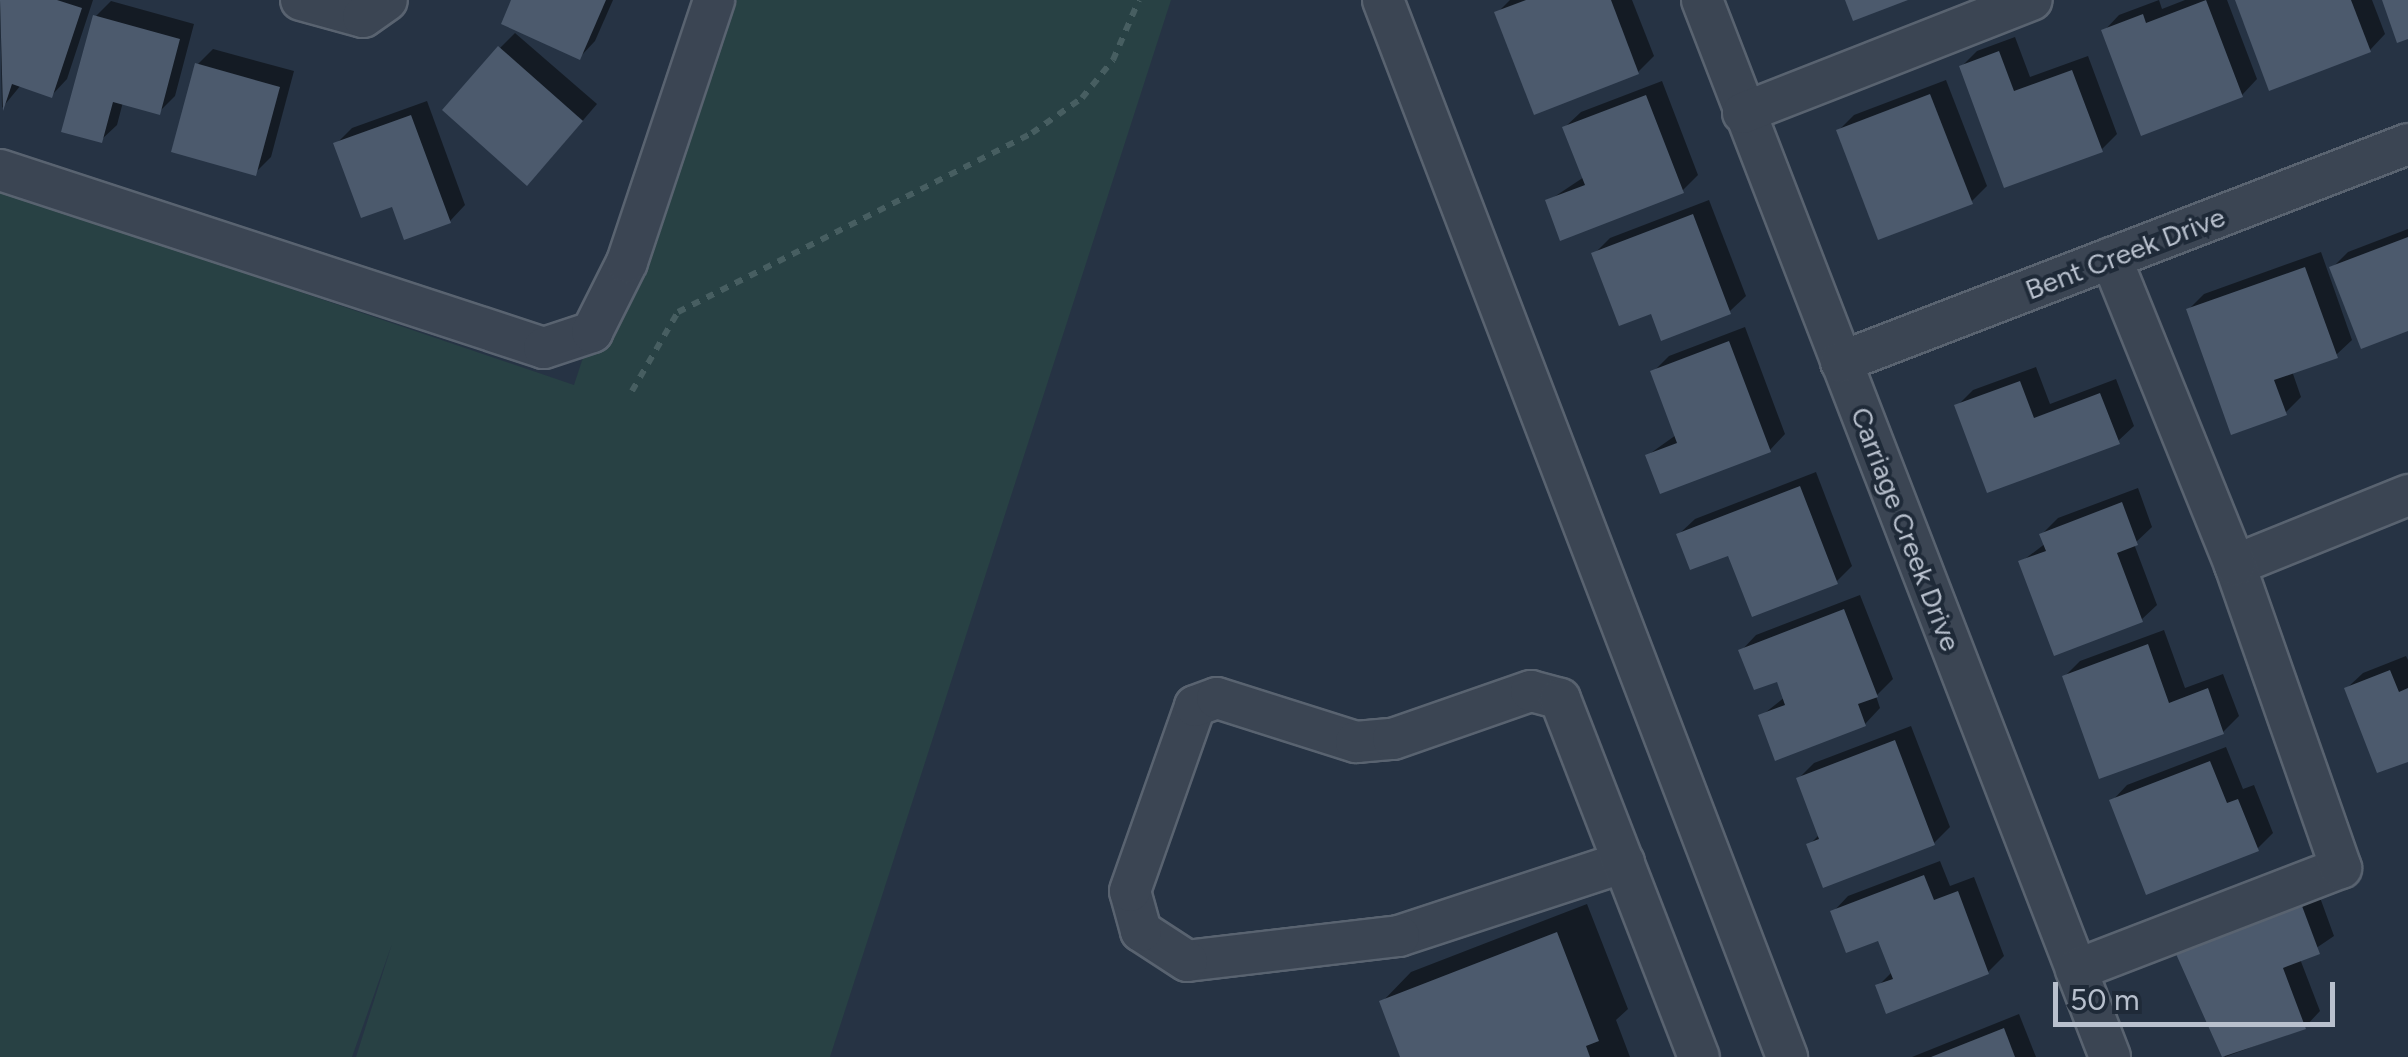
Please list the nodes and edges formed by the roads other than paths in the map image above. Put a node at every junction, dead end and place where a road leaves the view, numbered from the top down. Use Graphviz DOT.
graph roads {
  1 [pos="301,0"];
  2 [pos="387,0"];
  3 [pos="714,0"];
  4 [pos="1383,0"];
  5 [pos="1702,0"];
  6 [pos="2032,0"];
  7 [pos="1967,12"];
  8 [pos="1743,113"];
  9 [pos="2408,144"];
  10 [pos="0,170"];
  11 [pos="2111,258"];
  12 [pos="1841,362"];
  13 [pos="2408,495"];
  14 [pos="2235,566"];
  15 [pos="1624,862"];
  16 [pos="2076,970"];
  17 [pos="1699,1057"];
  18 [pos="1787,1057"];
  19 [pos="2110,1057"];
  1 -- 2 [label="street"];
  3 -- 10 [label="street"];
  4 -- 18 [label="street"];
  5 -- 8 [label="street, Carriage Creek Drive"];
  6 -- 7 [label="street"];
  7 -- 8 [label="street"];
  8 -- 12 [label="street, Carriage Creek Drive"];
  9 -- 11 [label="street, Bent Creek Drive"];
  11 -- 12 [label="street, Bent Creek Drive"];
  11 -- 14 [label="street"];
  12 -- 16 [label="street, Carriage Creek Drive"];
  13 -- 14 [label="street"];
  14 -- 16 [label="street"];
  15 -- 15 [label="street"];
  15 -- 17 [label="street"];
  16 -- 19 [label="street, Carriage Creek Drive"];
}
